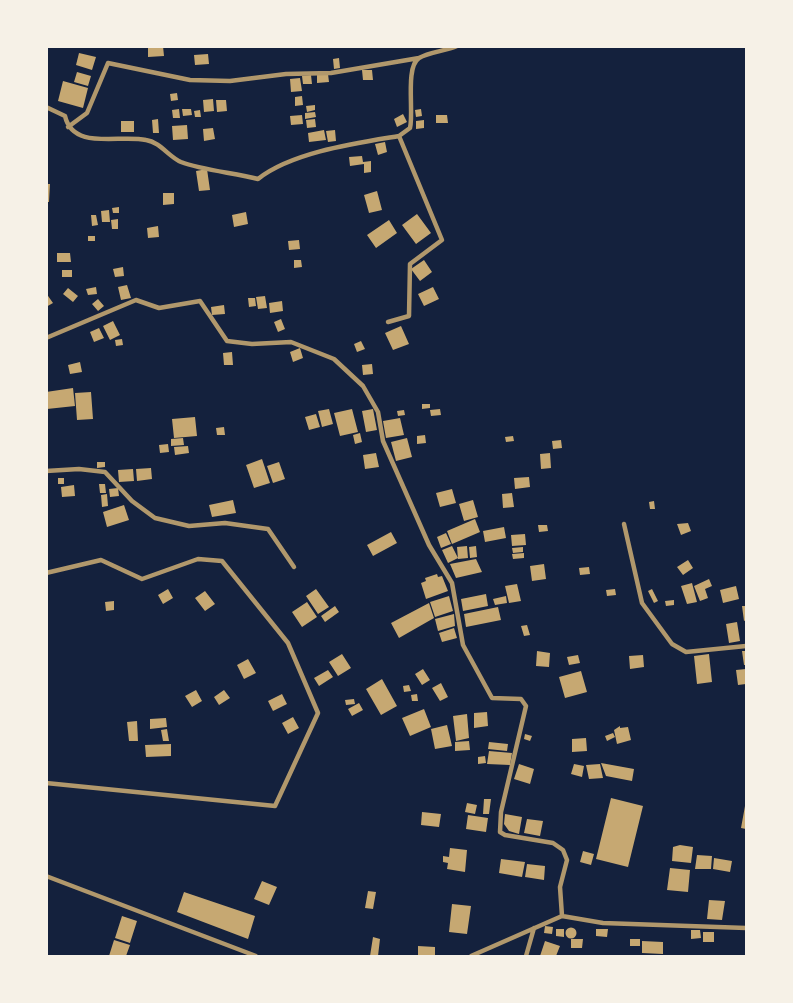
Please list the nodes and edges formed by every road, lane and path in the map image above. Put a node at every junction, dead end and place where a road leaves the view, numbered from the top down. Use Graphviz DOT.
graph roads {
  1 [pos="457,46"];
  2 [pos="419,58"];
  3 [pos="46,107"];
  4 [pos="68,127"];
  5 [pos="399,136"];
  6 [pos="388,322"];
  7 [pos="46,338"];
  8 [pos="46,471"];
  9 [pos="624,524"];
  10 [pos="294,567"];
  11 [pos="46,573"];
  12 [pos="747,646"];
  13 [pos="46,783"];
  14 [pos="46,876"];
  15 [pos="562,916"];
  16 [pos="534,928"];
  17 [pos="747,928"];
  18 [pos="605,956"];
  19 [pos="256,957"];
  20 [pos="471,957"];
  21 [pos="526,957"];
  22 [pos="589,957"];
  23 [pos="609,957"];
  1 -- 2 [label="street"];
  2 -- 4 [label="street"];
  2 -- 5 [label="street"];
  3 -- 4 [label="street"];
  4 -- 5 [label="street"];
  5 -- 6 [label="street"];
  7 -- 15 [label="street"];
  8 -- 10 [label="street"];
  9 -- 12 [label="street"];
  11 -- 13 [label="street"];
  14 -- 19 [label="street"];
  15 -- 16 [label="street"];
  15 -- 17 [label="street"];
  16 -- 20 [label="street"];
  16 -- 21 [label="street"];
  18 -- 22 [label="lane"];
  18 -- 23 [label="lane"];
}
